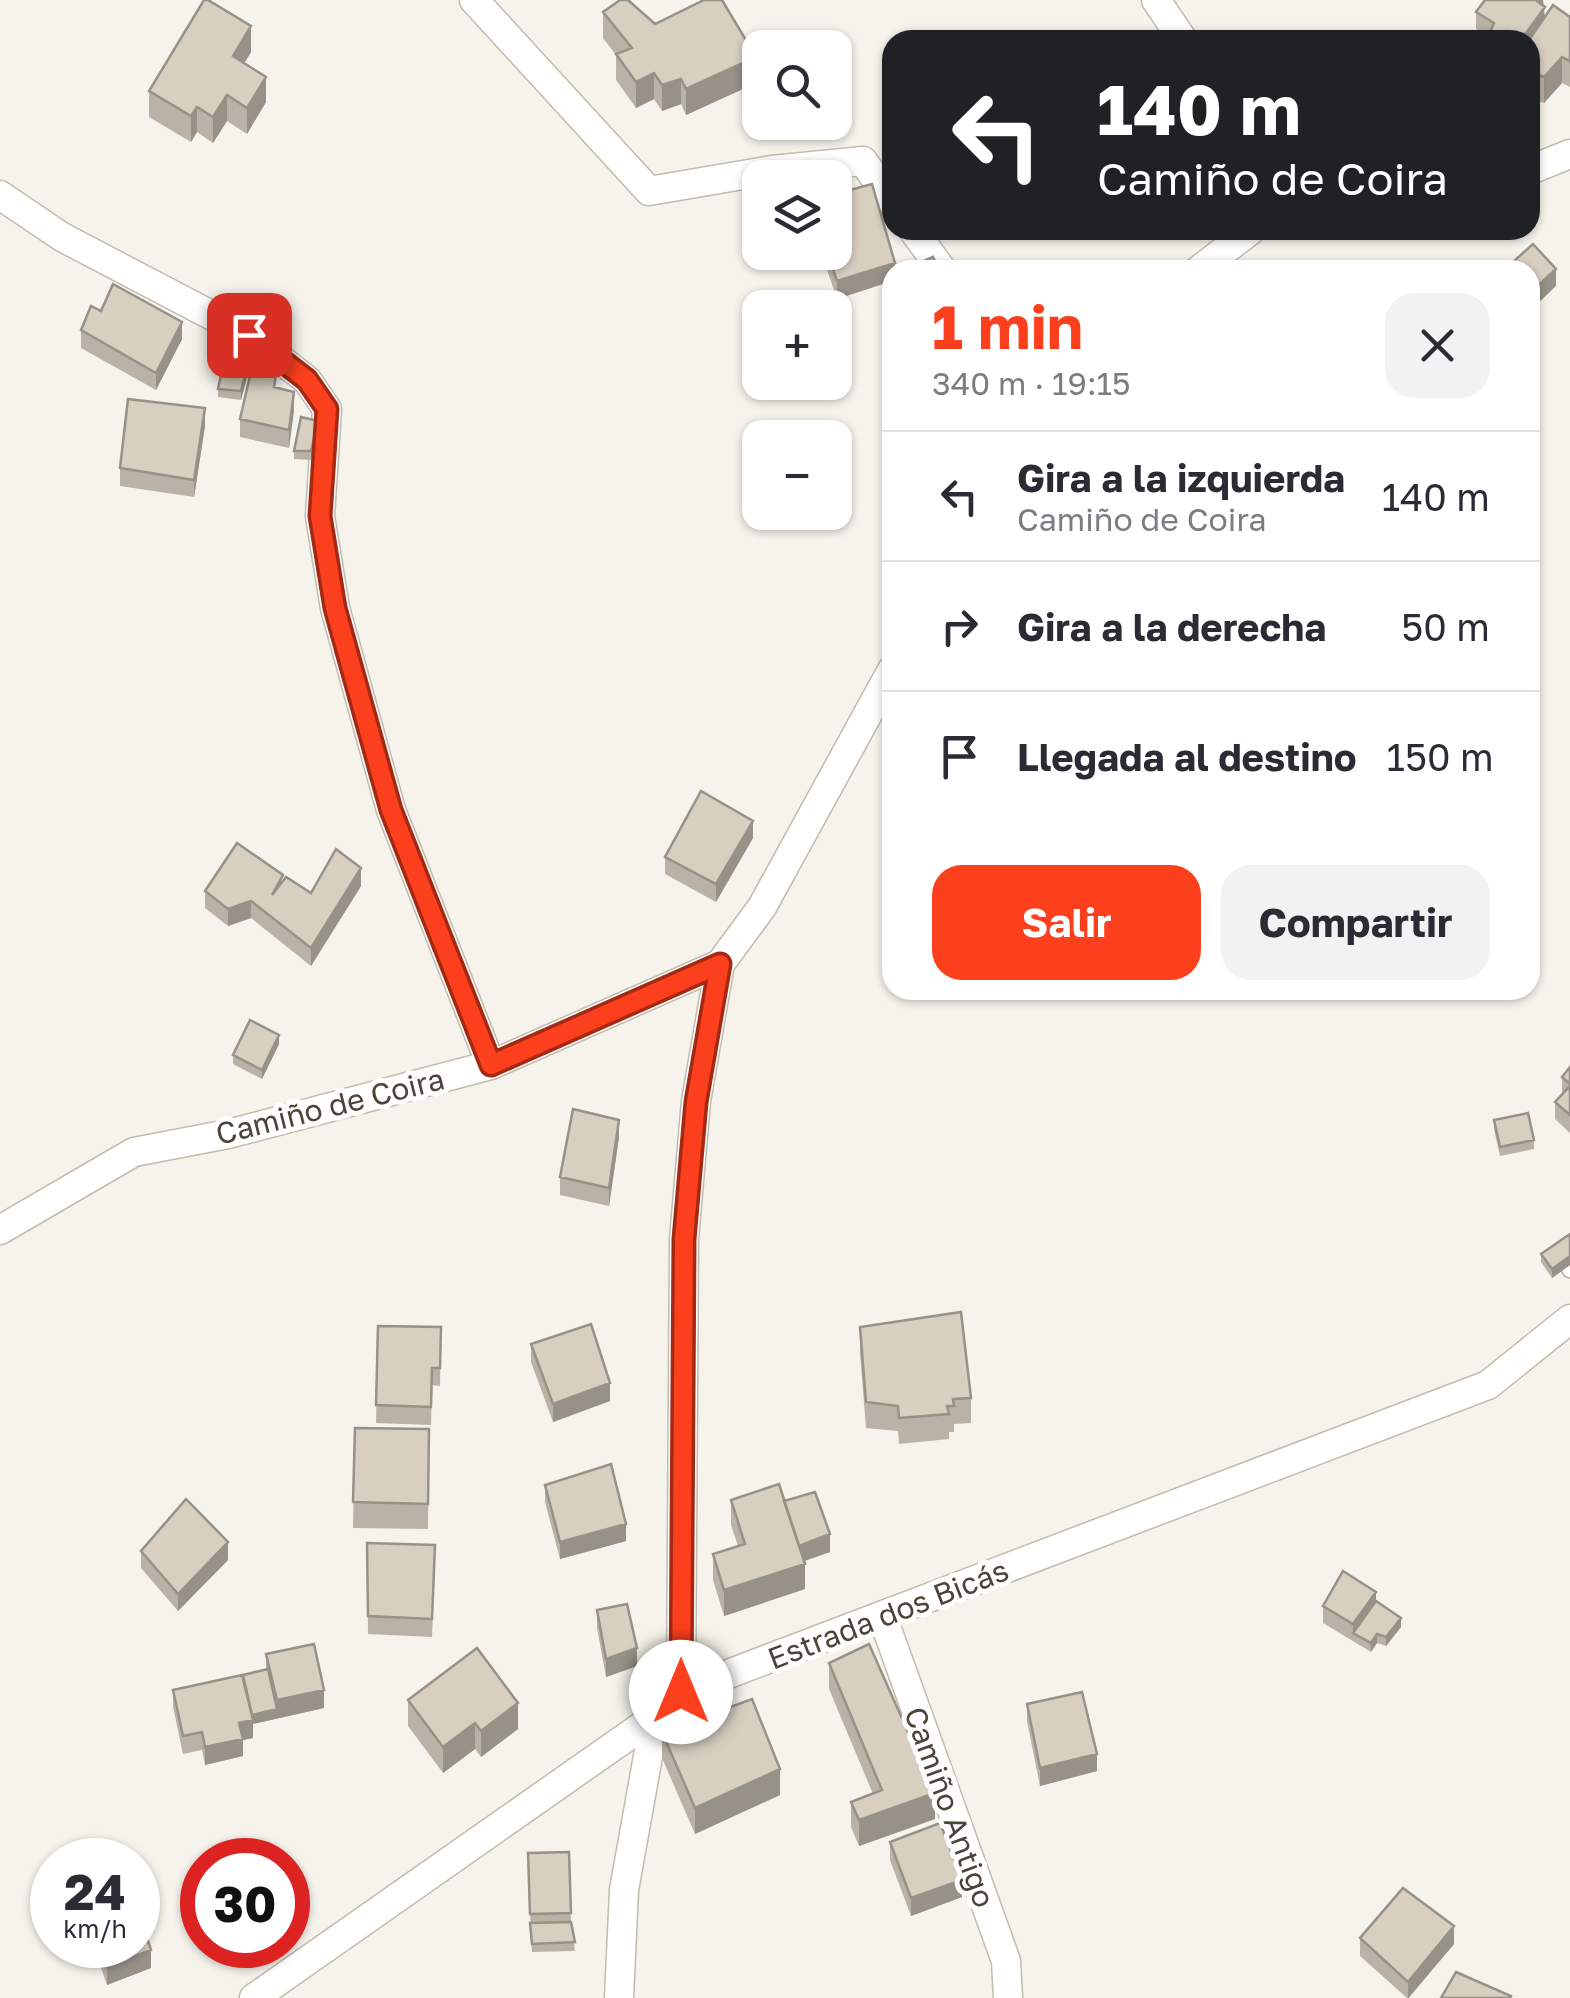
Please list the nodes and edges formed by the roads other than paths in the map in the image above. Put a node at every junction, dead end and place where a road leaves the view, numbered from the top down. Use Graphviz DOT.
graph roads {
  1 [pos="474,0"];
  2 [pos="1156,0"];
  3 [pos="1176,30"];
  4 [pos="1570,154"];
  5 [pos="1540,166"];
  6 [pos="882,188"];
  7 [pos="0,194"];
  8 [pos="1238,240"];
  9 [pos="1211,260"];
  10 [pos="882,688"];
  11 [pos="720,964"];
  12 [pos="491,1065"];
  13 [pos="0,1230"];
  14 [pos="1570,1319"];
  15 [pos="882,1618"];
  16 [pos="681,1692"];
  17 [pos="655,1717"];
  18 [pos="254,1998"];
  19 [pos="619,1998"];
  20 [pos="1008,1998"];
  1 -- 6 [label="street"];
  2 -- 3 [label="street"];
  4 -- 5 [label="street"];
  7 -- 12 [label="street"];
  8 -- 9 [label="street"];
  10 -- 11 [label="street"];
  11 -- 12 [label="street, Camiño de Coira"];
  11 -- 16 [label="street"];
  12 -- 13 [label="street, Camiño de Coira"];
  14 -- 15 [label="street, Estrada dos Bicás"];
  15 -- 16 [label="street, Estrada dos Bicás"];
  15 -- 20 [label="street, Camiño Antigo"];
  16 -- 17 [label="street, Estrada dos Bicás"];
  17 -- 18 [label="street, Estrada dos Bicás"];
  17 -- 19 [label="street"];
}
